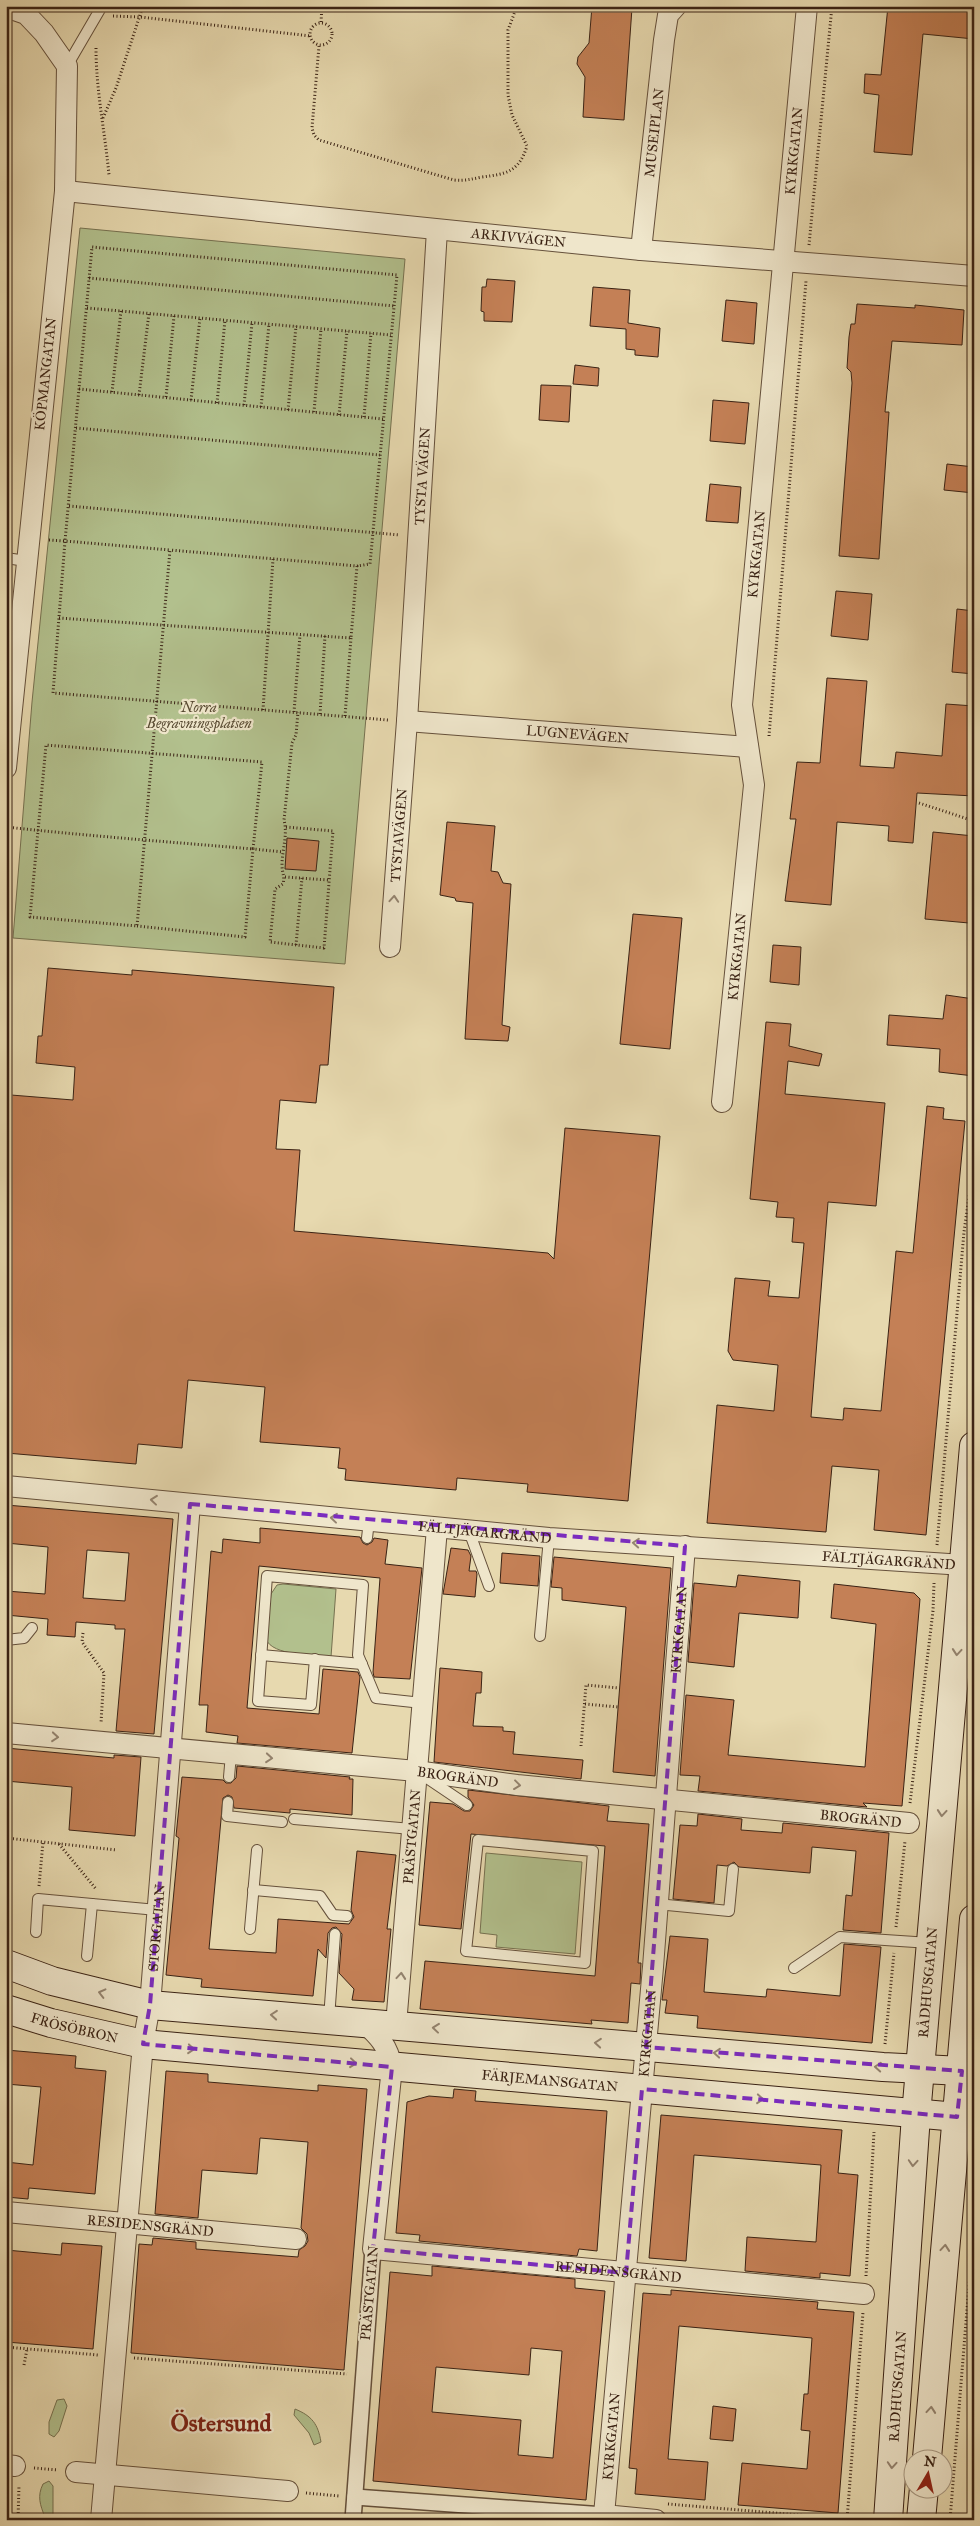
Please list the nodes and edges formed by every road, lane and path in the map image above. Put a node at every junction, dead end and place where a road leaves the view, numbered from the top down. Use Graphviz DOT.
graph roads {
  1 [pos="102,6"];
  2 [pos="143,6"];
  3 [pos="322,6"];
  4 [pos="517,6"];
  5 [pos="832,6"];
  6 [pos="6,7"];
  7 [pos="804,7"];
  8 [pos="670,9"];
  9 [pos="27,10"];
  10 [pos="140,17"];
  11 [pos="97,18"];
  12 [pos="321,22"];
  13 [pos="311,36"];
  14 [pos="319,46"];
  15 [pos="67,66"];
  16 [pos="102,119"];
  17 [pos="64,192"];
  18 [pos="108,196"];
  19 [pos="437,230"];
  20 [pos="641,250"];
  21 [pos="782,260"];
  22 [pos="808,263"];
  23 [pos="974,276"];
  24 [pos="89,278"];
  25 [pos="394,306"];
  26 [pos="87,308"];
  27 [pos="121,311"];
  28 [pos="149,314"];
  29 [pos="174,316"];
  30 [pos="200,318"];
  31 [pos="225,320"];
  32 [pos="252,323"];
  33 [pos="269,324"];
  34 [pos="296,326"];
  35 [pos="321,329"];
  36 [pos="347,331"];
  37 [pos="371,333"];
  38 [pos="391,335"];
  39 [pos="79,389"];
  40 [pos="112,392"];
  41 [pos="139,395"];
  42 [pos="166,398"];
  43 [pos="191,400"];
  44 [pos="217,403"];
  45 [pos="244,405"];
  46 [pos="261,407"];
  47 [pos="288,410"];
  48 [pos="314,412"];
  49 [pos="339,415"];
  50 [pos="364,418"];
  51 [pos="384,419"];
  52 [pos="76,428"];
  53 [pos="380,455"];
  54 [pos="69,506"];
  55 [pos="373,532"];
  56 [pos="418,536"];
  57 [pos="28,539"];
  58 [pos="65,541"];
  59 [pos="170,550"];
  60 [pos="6,558"];
  61 [pos="273,559"];
  62 [pos="26,561"];
  63 [pos="357,566"];
  64 [pos="58,618"];
  65 [pos="164,626"];
  66 [pos="268,632"];
  67 [pos="300,635"];
  68 [pos="325,636"];
  69 [pos="351,638"];
  70 [pos="157,701"];
  71 [pos="263,710"];
  72 [pos="296,712"];
  73 [pos="320,714"];
  74 [pos="345,716"];
  75 [pos="407,721"];
  76 [pos="768,742"];
  77 [pos="748,747"];
  78 [pos="152,753"];
  79 [pos="6,768"];
  80 [pos="919,803"];
  81 [pos="974,821"];
  82 [pos="6,827"];
  83 [pos="286,827"];
  84 [pos="38,830"];
  85 [pos="144,840"];
  86 [pos="254,850"];
  87 [pos="283,852"];
  88 [pos="285,877"];
  89 [pos="302,878"];
  90 [pos="330,880"];
  91 [pos="137,926"];
  92 [pos="296,945"];
  93 [pos="390,947"];
  94 [pos="722,1102"];
  95 [pos="974,1446"];
  96 [pos="6,1486"];
  97 [pos="190,1504"];
  98 [pos="437,1528"];
  99 [pos="469,1531"];
  100 [pos="549,1538"];
  101 [pos="685,1546"];
  102 [pos="964,1565"];
  103 [pos="489,1586"];
  104 [pos="32,1628"];
  105 [pos="83,1633"];
  106 [pos="540,1636"];
  107 [pos="6,1640"];
  108 [pos="261,1655"];
  109 [pos="315,1660"];
  110 [pos="362,1664"];
  111 [pos="619,1688"];
  112 [pos="422,1703"];
  113 [pos="585,1704"];
  114 [pos="618,1707"];
  115 [pos="6,1733"];
  116 [pos="100,1740"];
  117 [pos="581,1746"];
  118 [pos="170,1749"];
  119 [pos="231,1754"];
  120 [pos="416,1771"];
  121 [pos="230,1777"];
  122 [pos="665,1799"];
  123 [pos="228,1802"];
  124 [pos="467,1805"];
  125 [pos="294,1818"];
  126 [pos="282,1822"];
  127 [pos="909,1823"];
  128 [pos="412,1829"];
  129 [pos="6,1838"];
  130 [pos="43,1842"];
  131 [pos="58,1844"];
  132 [pos="117,1850"];
  133 [pos="257,1850"];
  134 [pos="733,1869"];
  135 [pos="253,1890"];
  136 [pos="38,1899"];
  137 [pos="92,1904"];
  138 [pos="657,1904"];
  139 [pos="110,1906"];
  140 [pos="157,1910"];
  141 [pos="347,1916"];
  142 [pos="974,1919"];
  143 [pos="250,1929"];
  144 [pos="36,1932"];
  145 [pos="335,1934"];
  146 [pos="931,1943"];
  147 [pos="87,1956"];
  148 [pos="585,1963"];
  149 [pos="6,1964"];
  150 [pos="794,1968"];
  151 [pos="150,2005"];
  152 [pos="6,2009"];
  153 [pos="329,2020"];
  154 [pos="363,2022"];
  155 [pos="396,2025"];
  156 [pos="143,2044"];
  157 [pos="646,2047"];
  158 [pos="392,2067"];
  159 [pos="921,2069"];
  160 [pos="962,2071"];
  161 [pos="642,2088"];
  162 [pos="916,2114"];
  163 [pos="957,2118"];
  164 [pos="6,2212"];
  165 [pos="127,2223"];
  166 [pos="974,2223"];
  167 [pos="296,2239"];
  168 [pos="373,2249"];
  169 [pos="626,2273"];
  170 [pos="864,2294"];
  171 [pos="6,2347"];
  172 [pos="27,2349"];
  173 [pos="116,2354"];
  174 [pos="24,2365"];
  175 [pos="362,2376"];
  176 [pos="928,2448"];
  177 [pos="12,2472"];
  178 [pos="76,2472"];
  179 [pos="105,2475"];
  180 [pos="288,2491"];
  181 [pos="355,2498"];
  182 [pos="923,2498"];
  183 [pos="660,2512"];
  184 [pos="888,2517"];
  185 [pos="604,2518"];
  186 [pos="18,2520"];
  187 [pos="101,2520"];
  188 [pos="353,2520"];
  189 [pos="921,2520"];
  190 [pos="950,2520"];
  1 -- 11 [label="lane"];
  2 -- 10 [label="path"];
  3 -- 12 [label="path"];
  4 -- 14 [label="path"];
  5 -- 22 [label="path"];
  6 -- 9 [label="street"];
  7 -- 21 [label="street, KYRKGATAN"];
  8 -- 20 [label="street, MUSEIPLAN"];
  9 -- 15 [label="street"];
  10 -- 11 [label="path"];
  10 -- 13 [label="path"];
  10 -- 16 [label="path"];
  11 -- 15 [label="lane"];
  11 -- 16 [label="path"];
  12 -- 13 [label="path"];
  12 -- 14 [label="path"];
  13 -- 14 [label="path"];
  15 -- 17 [label="street, KÖPMANGATAN"];
  16 -- 18 [label="path"];
  17 -- 18 [label="street, ARKIVVÄGEN"];
  17 -- 57 [label="street, KÖPMANGATAN"];
  18 -- 19 [label="street, ARKIVVÄGEN"];
  19 -- 20 [label="street, ARKIVVÄGEN"];
  19 -- 56 [label="street, TYSTA VÄGEN"];
  20 -- 21 [label="street, ARKIVVÄGEN"];
  21 -- 22 [label="street, ARKIVVÄGEN"];
  21 -- 77 [label="street, KYRKGATAN"];
  22 -- 23 [label="street, ARKIVVÄGEN"];
  22 -- 76 [label="path"];
  24 -- 25 [label="path"];
  24 -- 25 [label="path"];
  24 -- 26 [label="path"];
  25 -- 38 [label="path"];
  26 -- 27 [label="path"];
  26 -- 39 [label="path"];
  27 -- 28 [label="path"];
  27 -- 40 [label="path"];
  28 -- 29 [label="path"];
  28 -- 41 [label="path"];
  29 -- 30 [label="path"];
  29 -- 42 [label="path"];
  30 -- 31 [label="path"];
  30 -- 43 [label="path"];
  31 -- 32 [label="path"];
  31 -- 44 [label="path"];
  32 -- 33 [label="path"];
  32 -- 45 [label="path"];
  33 -- 34 [label="path"];
  33 -- 46 [label="path"];
  34 -- 35 [label="path"];
  34 -- 47 [label="path"];
  35 -- 36 [label="path"];
  35 -- 48 [label="path"];
  36 -- 37 [label="path"];
  36 -- 49 [label="path"];
  37 -- 38 [label="path"];
  37 -- 50 [label="path"];
  38 -- 51 [label="path"];
  39 -- 40 [label="path"];
  39 -- 52 [label="path"];
  40 -- 41 [label="path"];
  41 -- 42 [label="path"];
  42 -- 43 [label="path"];
  43 -- 44 [label="path"];
  44 -- 45 [label="path"];
  45 -- 46 [label="path"];
  46 -- 47 [label="path"];
  47 -- 48 [label="path"];
  48 -- 49 [label="path"];
  49 -- 50 [label="path"];
  50 -- 51 [label="path"];
  51 -- 53 [label="path"];
  52 -- 53 [label="path"];
  52 -- 54 [label="path"];
  53 -- 55 [label="path"];
  54 -- 55 [label="path"];
  54 -- 58 [label="path"];
  55 -- 56 [label="path"];
  55 -- 63 [label="path"];
  56 -- 75 [label="street, TYSTA VÄGEN"];
  57 -- 58 [label="path"];
  57 -- 62 [label="street, KÖPMANGATAN"];
  58 -- 59 [label="path"];
  58 -- 64 [label="path"];
  59 -- 61 [label="path"];
  59 -- 65 [label="path"];
  60 -- 62 [label="lane"];
  61 -- 63 [label="path"];
  61 -- 66 [label="path"];
  62 -- 79 [label="street, KÖPMANGATAN"];
  63 -- 69 [label="path"];
  64 -- 65 [label="path"];
  64 -- 70 [label="path"];
  65 -- 66 [label="path"];
  65 -- 70 [label="path"];
  66 -- 67 [label="path"];
  66 -- 71 [label="path"];
  67 -- 68 [label="path"];
  67 -- 72 [label="path"];
  68 -- 69 [label="path"];
  68 -- 73 [label="path"];
  69 -- 74 [label="path"];
  70 -- 71 [label="path"];
  70 -- 78 [label="path"];
  71 -- 72 [label="path"];
  72 -- 73 [label="path"];
  72 -- 83 [label="path"];
  73 -- 74 [label="path"];
  74 -- 75 [label="path"];
  75 -- 77 [label="street, LUGNEVÄGEN"];
  93 -- 75 [label="street, TYSTAVÄGEN, one-way"];
  77 -- 94 [label="street, KYRKGATAN"];
  78 -- 84 [label="path"];
  78 -- 85 [label="path"];
  78 -- 86 [label="path"];
  80 -- 81 [label="path"];
  82 -- 84 [label="path"];
  83 -- 87 [label="path"];
  83 -- 90 [label="path"];
  84 -- 85 [label="path"];
  84 -- 91 [label="path"];
  85 -- 86 [label="path"];
  85 -- 91 [label="path"];
  86 -- 87 [label="path"];
  86 -- 91 [label="path"];
  87 -- 88 [label="path"];
  88 -- 89 [label="path"];
  88 -- 92 [label="path"];
  89 -- 90 [label="path"];
  89 -- 92 [label="path"];
  90 -- 92 [label="path"];
  95 -- 102 [label="main road, RÅDHUSGATAN"];
  97 -- 96 [label="street, FÄLTJÄGARGRÄND, one-way"];
  98 -- 97 [label="street, FÄLTJÄGARGRÄND, one-way"];
  97 -- 118 [label="street, STORGATAN"];
  98 -- 99 [label="street, FÄLTJÄGARGRÄND"];
  98 -- 112 [label="street, PRÄSTGATAN"];
  99 -- 100 [label="street, FÄLTJÄGARGRÄND"];
  99 -- 103 [label="lane"];
  101 -- 100 [label="street, FÄLTJÄGARGRÄND, one-way"];
  100 -- 106 [label="lane"];
  101 -- 102 [label="street, FÄLTJÄGARGRÄND"];
  101 -- 122 [label="street, KYRKGATAN"];
  102 -- 146 [label="main road, RÅDHUSGATAN, one-way"];
  104 -- 107 [label="lane"];
  105 -- 116 [label="path"];
  108 -- 109 [label="lane"];
  108 -- 109 [label="lane"];
  108 -- 110 [label="lane"];
  109 -- 110 [label="lane"];
  110 -- 112 [label="lane"];
  111 -- 113 [label="path"];
  112 -- 120 [label="street, PRÄSTGATAN"];
  113 -- 114 [label="path"];
  113 -- 117 [label="path"];
  115 -- 116 [label="street, BROGRÄND, one-way"];
  116 -- 118 [label="street, BROGRÄND"];
  118 -- 119 [label="street, BROGRÄND"];
  118 -- 140 [label="street, STORGATAN"];
  119 -- 120 [label="street, BROGRÄND, one-way"];
  119 -- 121 [label="lane"];
  120 -- 122 [label="street, BROGRÄND, one-way"];
  120 -- 124 [label="lane"];
  120 -- 128 [label="street, PRÄSTGATAN"];
  122 -- 127 [label="street, BROGRÄND"];
  122 -- 138 [label="street, KYRKGATAN"];
  123 -- 126 [label="lane"];
  125 -- 128 [label="lane"];
  155 -- 128 [label="street, PRÄSTGATAN, one-way"];
  129 -- 130 [label="path"];
  130 -- 131 [label="path"];
  130 -- 136 [label="path"];
  131 -- 132 [label="path"];
  131 -- 139 [label="path"];
  133 -- 135 [label="lane"];
  134 -- 138 [label="lane"];
  135 -- 141 [label="lane"];
  135 -- 143 [label="lane"];
  136 -- 137 [label="lane"];
  136 -- 144 [label="lane"];
  137 -- 139 [label="lane"];
  137 -- 147 [label="lane"];
  138 -- 157 [label="street, KYRKGATAN"];
  139 -- 140 [label="lane"];
  140 -- 151 [label="street, STORGATAN"];
  142 -- 160 [label="main road"];
  145 -- 153 [label="lane"];
  146 -- 150 [label="lane"];
  146 -- 159 [label="main road, RÅDHUSGATAN"];
  148 -- 148 [label="lane"];
  151 -- 149 [label="main road, one-way"];
  153 -- 151 [label="main road, one-way"];
  151 -- 156 [label="street, STORGATAN"];
  152 -- 156 [label="main road, FRÖSÖBRON"];
  153 -- 154 [label="main road"];
  154 -- 155 [label="main road"];
  154 -- 158 [label="street"];
  157 -- 155 [label="main road, one-way"];
  156 -- 158 [label="main road, FÄRJEMANSGATAN, one-way"];
  156 -- 165 [label="street, STORGATAN"];
  159 -- 157 [label="main road, one-way"];
  157 -- 161 [label="street, KYRKGATAN"];
  158 -- 161 [label="main road, FÄRJEMANSGATAN"];
  158 -- 168 [label="street, PRÄSTGATAN"];
  159 -- 160 [label="main road"];
  159 -- 162 [label="main road, RÅDHUSGATAN"];
  160 -- 163 [label="main road"];
  161 -- 162 [label="main road, FÄRJEMANSGATAN, one-way"];
  161 -- 169 [label="street, KYRKGATAN"];
  162 -- 163 [label="main road, FÄRJEMANSGATAN"];
  162 -- 184 [label="main road, RÅDHUSGATAN, one-way"];
  176 -- 163 [label="main road, one-way"];
  164 -- 165 [label="street, RESIDENSGRÄND"];
  165 -- 167 [label="street, RESIDENSGRÄND"];
  165 -- 173 [label="street, STORGATAN"];
  166 -- 190 [label="path"];
  168 -- 169 [label="street, RESIDENSGRÄND"];
  168 -- 175 [label="street, PRÄSTGATAN"];
  169 -- 170 [label="street, RESIDENSGRÄND"];
  169 -- 185 [label="street, KYRKGATAN"];
  171 -- 172 [label="path"];
  172 -- 173 [label="path"];
  172 -- 174 [label="path"];
  173 -- 175 [label="path"];
  173 -- 179 [label="street, STORGATAN"];
  175 -- 181 [label="street, PRÄSTGATAN"];
  177 -- 178 [label="path"];
  177 -- 186 [label="path"];
  178 -- 179 [label="street"];
  179 -- 180 [label="street"];
  179 -- 187 [label="street, STORGATAN"];
  180 -- 181 [label="path"];
  181 -- 185 [label="street"];
  181 -- 188 [label="street, PRÄSTGATAN"];
  182 -- 189 [label="main road"];
  183 -- 184 [label="path"];
  183 -- 185 [label="street"];
}
